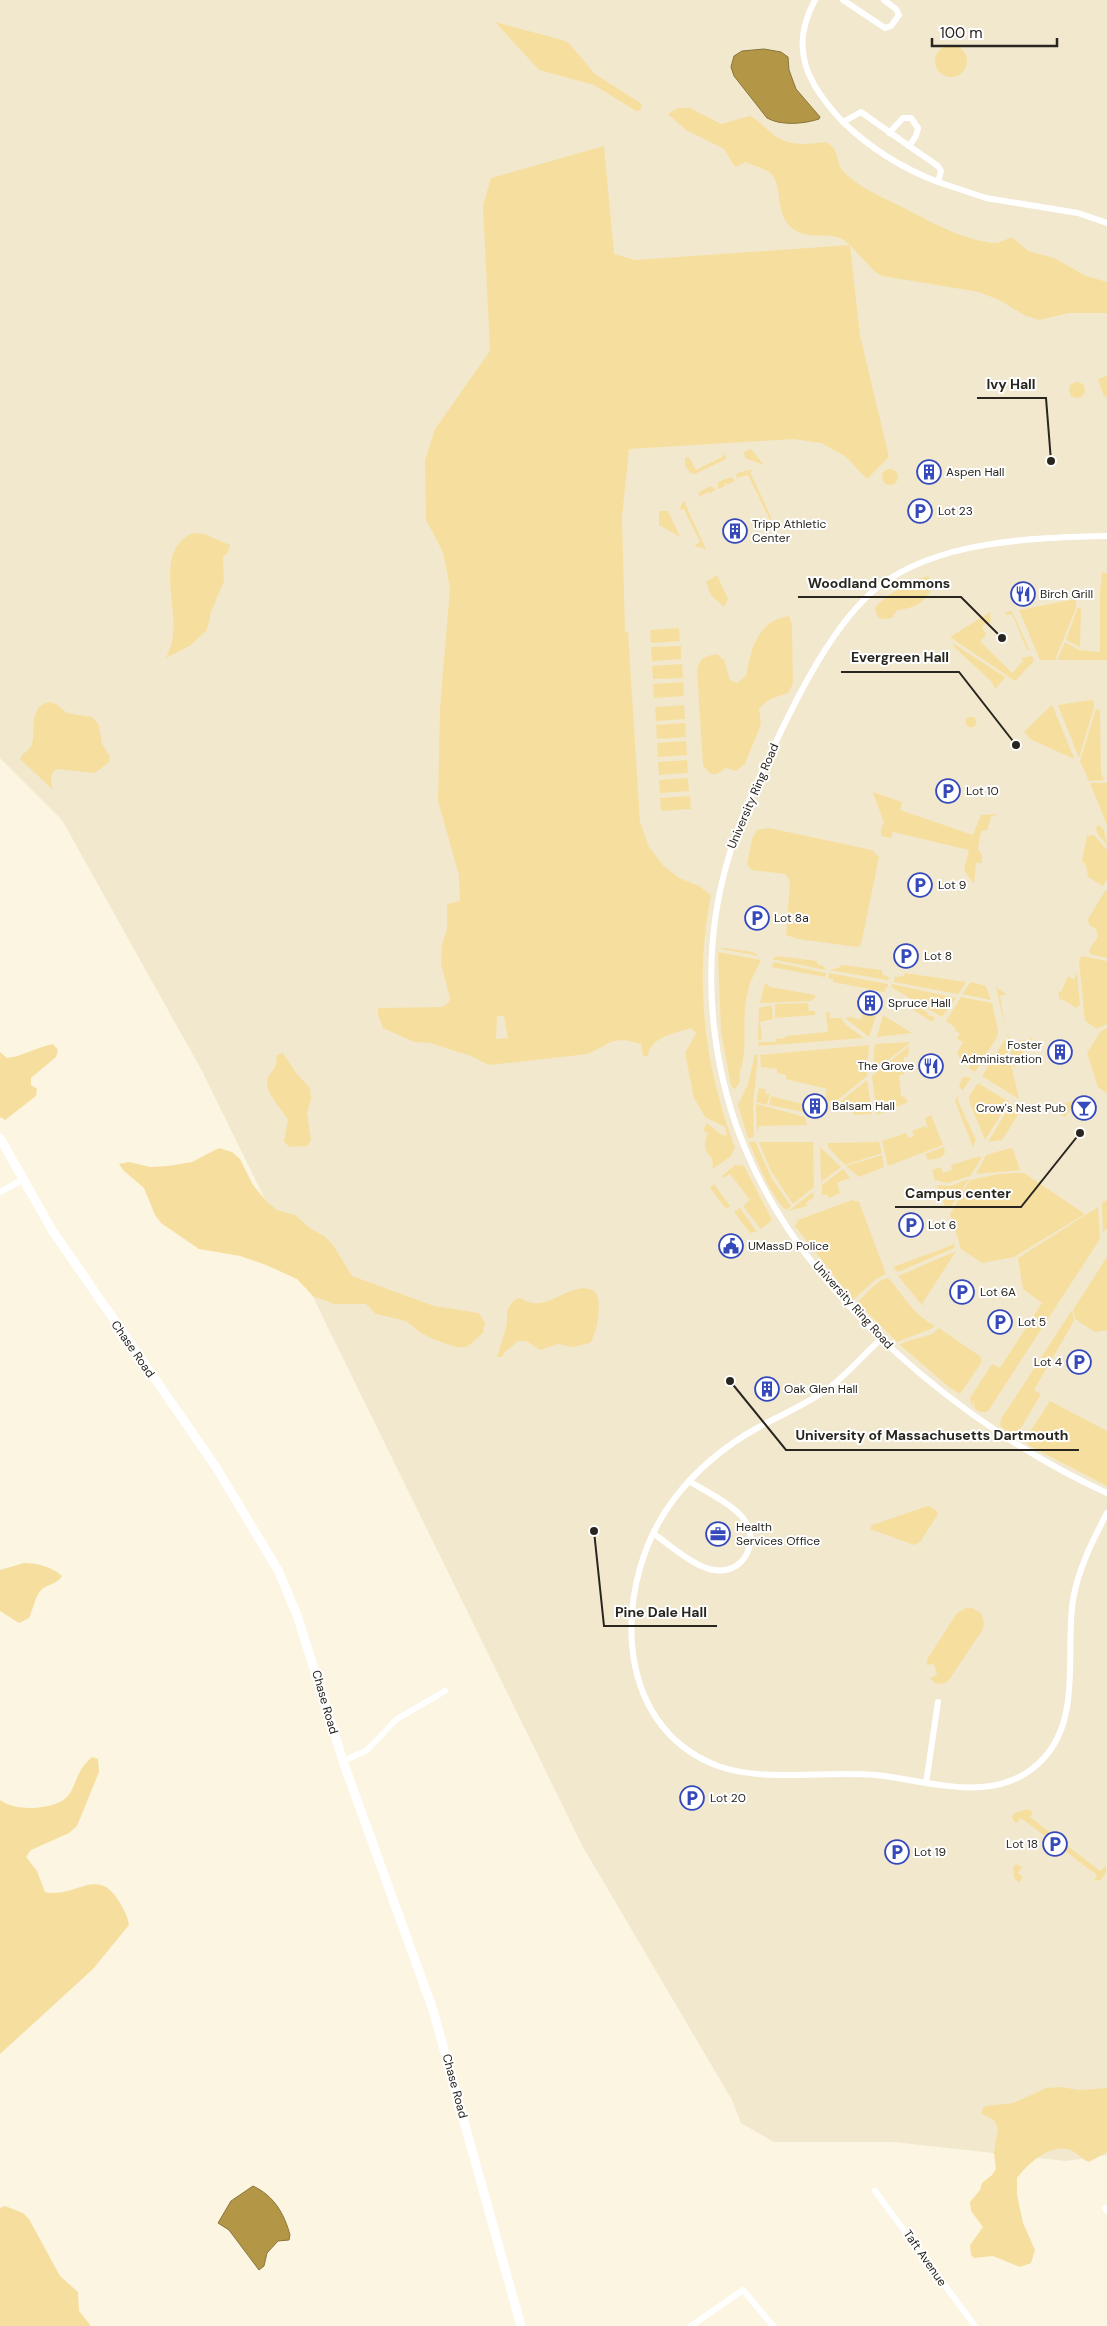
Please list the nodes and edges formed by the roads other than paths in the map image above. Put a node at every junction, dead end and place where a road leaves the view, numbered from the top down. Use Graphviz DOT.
graph roads {
  1 [pos="815,0"];
  2 [pos="843,0"];
  3 [pos="884,0"];
  4 [pos="843,122"];
  5 [pos="889,133"];
  6 [pos="909,146"];
  7 [pos="938,182"];
  8 [pos="1107,223"];
  9 [pos="1107,536"];
  10 [pos="0,1138"];
  11 [pos="22,1180"];
  12 [pos="0,1192"];
  13 [pos="882,1338"];
  14 [pos="690,1481"];
  15 [pos="1107,1493"];
  16 [pos="1107,1512"];
  17 [pos="654,1534"];
  18 [pos="444,1691"];
  19 [pos="938,1702"];
  20 [pos="343,1761"];
  21 [pos="926,1783"];
  22 [pos="875,2191"];
  23 [pos="521,2326"];
  24 [pos="691,2326"];
  25 [pos="773,2326"];
  26 [pos="974,2326"];
  1 -- 4 [label="street"];
  2 -- 3 [label="street"];
  4 -- 5 [label="street"];
  4 -- 7 [label="street"];
  5 -- 6 [label="street"];
  5 -- 6 [label="street"];
  6 -- 7 [label="street"];
  7 -- 8 [label="street"];
  9 -- 13 [label="street, University Ring Road"];
  10 -- 11 [label="street, Chase Road"];
  11 -- 12 [label="street"];
  11 -- 20 [label="street, Chase Road"];
  13 -- 14 [label="street"];
  13 -- 15 [label="street, University Ring Road"];
  14 -- 17 [label="street"];
  14 -- 17 [label="street"];
  16 -- 21 [label="street"];
  17 -- 21 [label="street"];
  18 -- 20 [label="street"];
  19 -- 21 [label="street"];
  20 -- 23 [label="street, Chase Road"];
  22 -- 26 [label="street, Taft Avenue"];
  24 -- 25 [label="street"];
}
